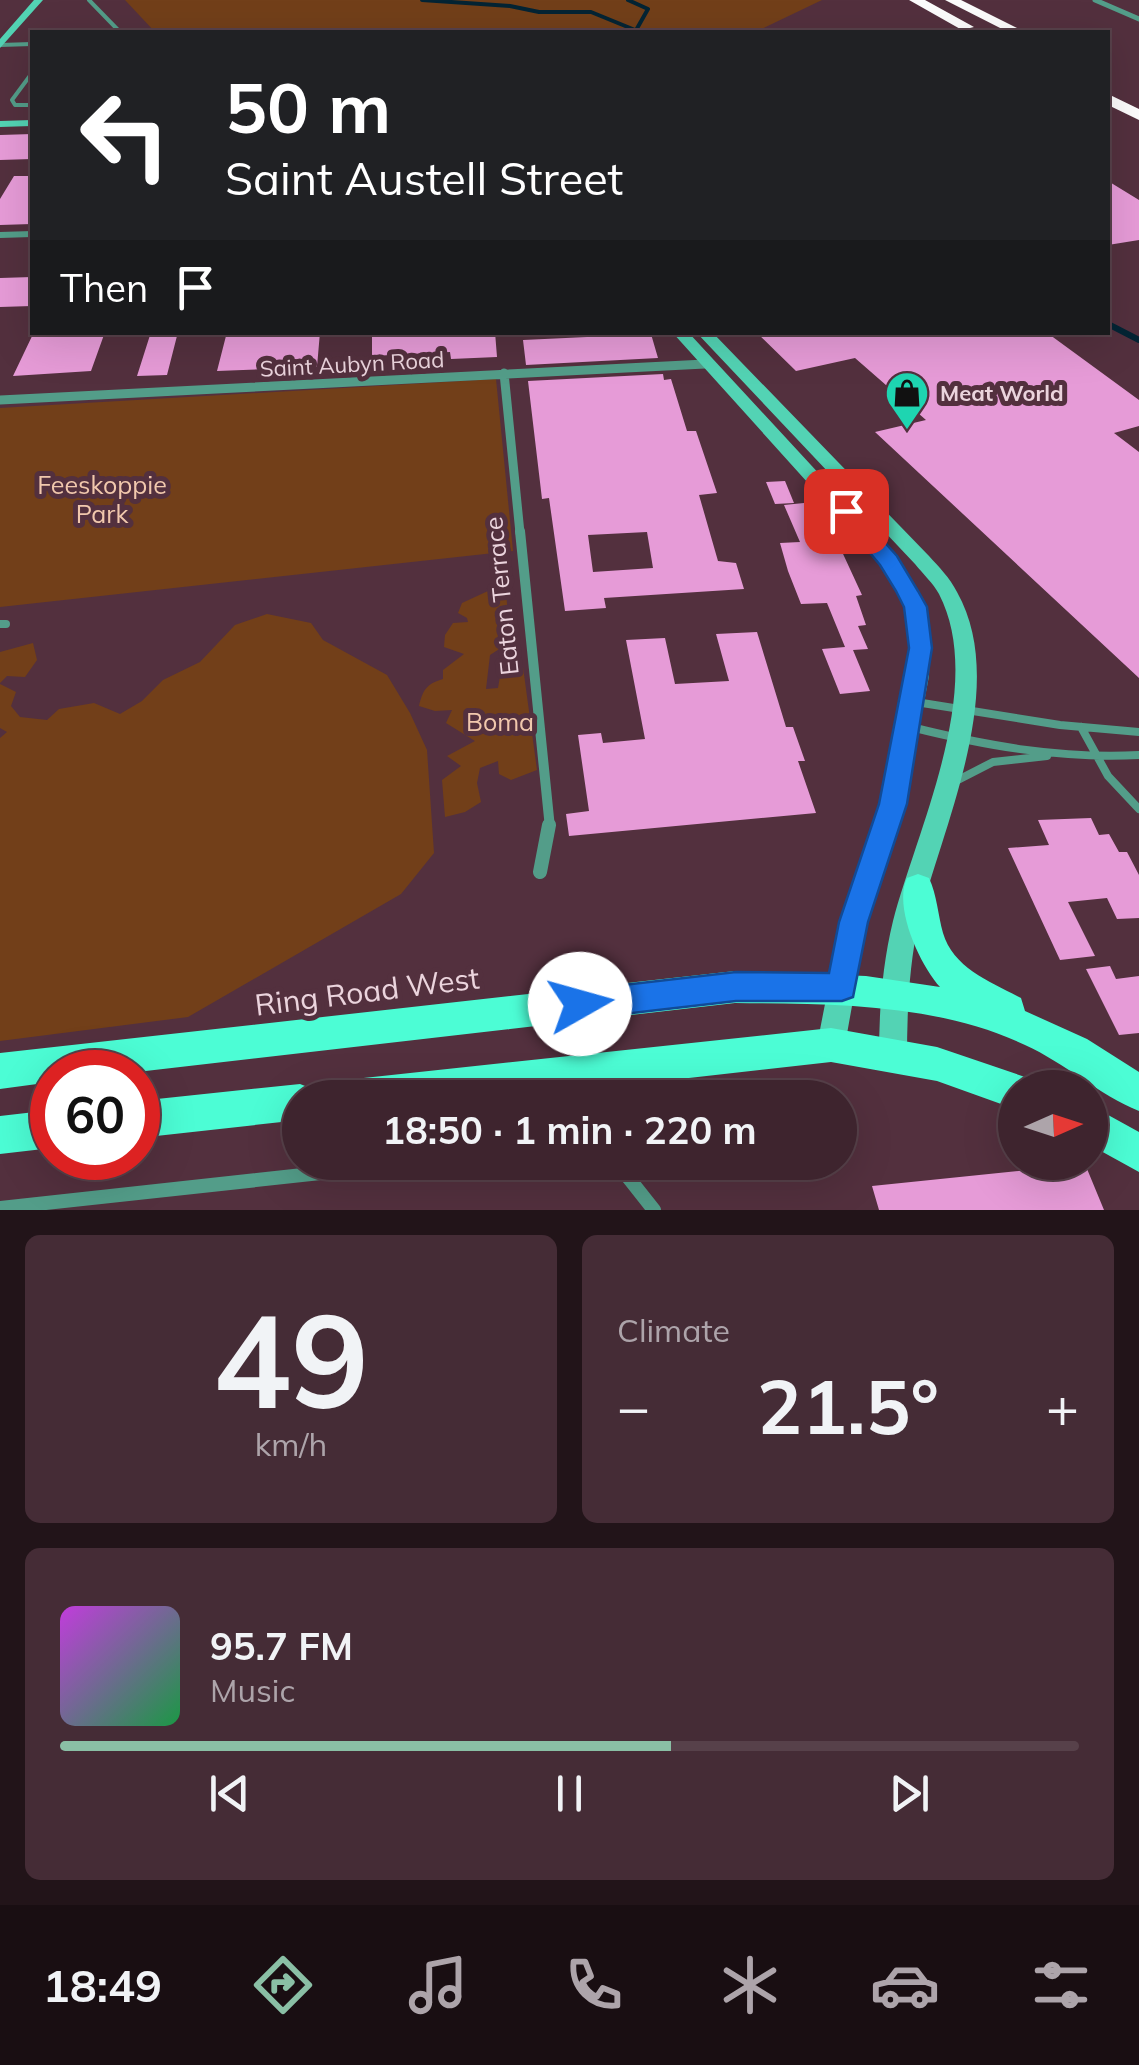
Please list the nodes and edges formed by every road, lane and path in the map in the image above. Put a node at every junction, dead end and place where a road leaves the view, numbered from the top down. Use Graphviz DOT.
graph roads {
  1 [pos="38,0"];
  2 [pos="89,0"];
  3 [pos="915,0"];
  4 [pos="952,0"];
  5 [pos="1096,0"];
  6 [pos="1139,19"];
  7 [pos="118,30"];
  8 [pos="974,30"];
  9 [pos="1014,30"];
  10 [pos="30,44"];
  11 [pos="0,45"];
  12 [pos="30,78"];
  13 [pos="1110,100"];
  14 [pos="30,106"];
  15 [pos="1139,115"];
  16 [pos="30,123"];
  17 [pos="0,124"];
  18 [pos="30,234"];
  19 [pos="0,235"];
  20 [pos="681,335"];
  21 [pos="706,335"];
  22 [pos="705,364"];
  23 [pos="504,373"];
  24 [pos="0,400"];
  25 [pos="913,702"];
  26 [pos="961,708"];
  27 [pos="907,726"];
  28 [pos="1082,728"];
  29 [pos="1139,732"];
  30 [pos="958,739"];
  31 [pos="1066,755"];
  32 [pos="1139,755"];
  33 [pos="1094,756"];
  34 [pos="946,788"];
  35 [pos="1139,809"];
  36 [pos="540,872"];
  37 [pos="918,888"];
  38 [pos="842,987"];
  39 [pos="898,994"];
  40 [pos="831,1045"];
  41 [pos="1072,1050"];
  42 [pos="893,1058"];
  43 [pos="0,1071"];
  44 [pos="510,1080"];
  45 [pos="998,1085"];
  46 [pos="1139,1093"];
  47 [pos="282,1104"];
  48 [pos="160,1118"];
  49 [pos="30,1132"];
  50 [pos="0,1135"];
  51 [pos="1108,1135"];
  52 [pos="1139,1153"];
  53 [pos="282,1177"];
  54 [pos="630,1180"];
  55 [pos="0,1208"];
  56 [pos="654,1210"];
  1 -- 11 [label="street"];
  2 -- 7 [label="lane"];
  3 -- 8 [label="highway"];
  4 -- 9 [label="highway"];
  5 -- 6 [label="street"];
  10 -- 11 [label="lane"];
  12 -- 14 [label="lane"];
  13 -- 15 [label="highway"];
  16 -- 17 [label="street"];
  18 -- 19 [label="street"];
  20 -- 22 [label="street"];
  21 -- 26 [label="street"];
  22 -- 23 [label="street, Saint Aubyn Road"];
  22 -- 25 [label="street"];
  23 -- 24 [label="street, Saint Aubyn Road"];
  23 -- 36 [label="street, Eaton Terrace"];
  25 -- 26 [label="lane"];
  25 -- 27 [label="street"];
  26 -- 28 [label="lane"];
  26 -- 30 [label="street"];
  27 -- 30 [label="lane"];
  27 -- 38 [label="street"];
  28 -- 29 [label="lane"];
  28 -- 33 [label="lane"];
  30 -- 31 [label="lane"];
  30 -- 34 [label="street"];
  31 -- 33 [label="lane"];
  31 -- 34 [label="lane"];
  32 -- 33 [label="lane"];
  33 -- 35 [label="lane"];
  34 -- 37 [label="street"];
  37 -- 39 [label="street"];
  37 -- 41 [label="main road"];
  38 -- 39 [label="main road, Ring Road West"];
  38 -- 40 [label="street"];
  38 -- 43 [label="main road, Ring Road West"];
  39 -- 41 [label="main road, Ring Road West"];
  39 -- 42 [label="street"];
  40 -- 42 [label="main road"];
  40 -- 44 [label="main road"];
  41 -- 46 [label="main road, Ring Road West"];
  42 -- 45 [label="main road"];
  47 -- 48 [label="main road"];
  49 -- 50 [label="main road"];
  51 -- 52 [label="main road"];
  53 -- 55 [label="street"];
  54 -- 56 [label="street"];
}
